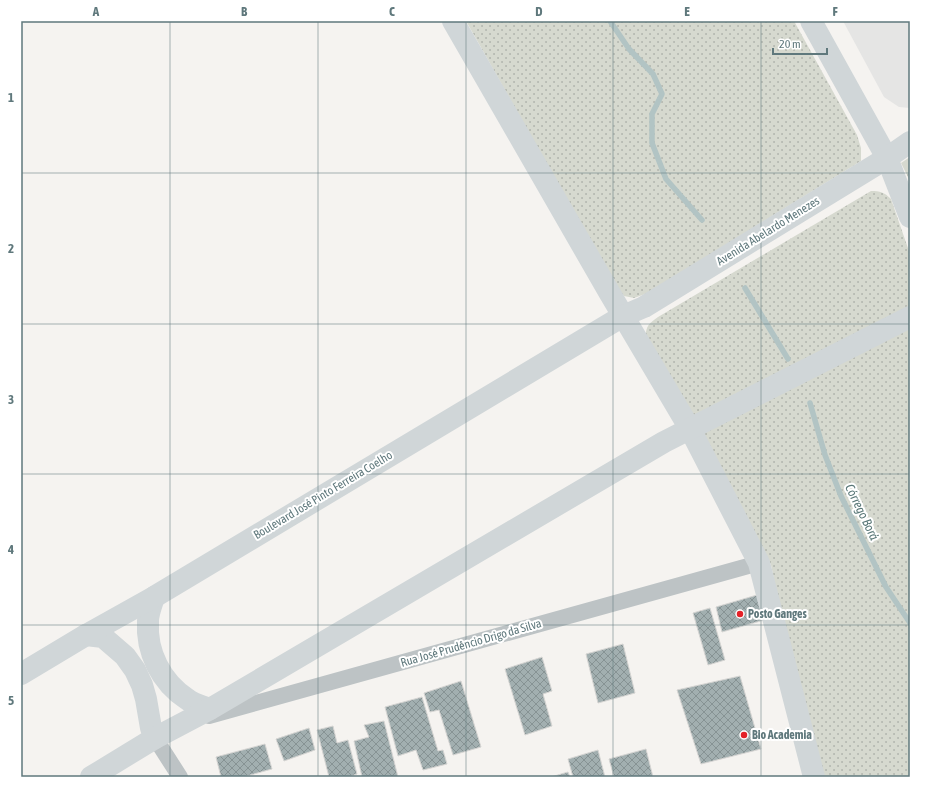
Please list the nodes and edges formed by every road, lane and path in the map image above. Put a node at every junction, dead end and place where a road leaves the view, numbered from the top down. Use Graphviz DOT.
graph roads {
  1 [pos="453,21"];
  2 [pos="811,21"];
  3 [pos="910,142"];
  4 [pos="887,158"];
  5 [pos="910,217"];
  6 [pos="623,316"];
  7 [pos="910,317"];
  8 [pos="690,429"];
  9 [pos="758,563"];
  10 [pos="154,597"];
  11 [pos="86,635"];
  12 [pos="21,674"];
  13 [pos="210,709"];
  14 [pos="182,723"];
  15 [pos="155,738"];
  16 [pos="91,777"];
  17 [pos="180,777"];
  18 [pos="814,777"];
  1 -- 6 [label="main road"];
  2 -- 4 [label="main road"];
  3 -- 4 [label="main road, Avenida Abelardo Menezes"];
  4 -- 5 [label="main road"];
  4 -- 6 [label="main road, Avenida Abelardo Menezes"];
  6 -- 8 [label="main road"];
  6 -- 10 [label="main road, Boulevard José Pinto Ferreira Coelho"];
  7 -- 8 [label="main road"];
  8 -- 9 [label="main road"];
  8 -- 13 [label="main road"];
  9 -- 14 [label="street, Rua José Prudêncio Drigo da Silva"];
  9 -- 18 [label="main road"];
  10 -- 11 [label="main road, Boulevard José Pinto Ferreira Coelho"];
  10 -- 13 [label="main road"];
  11 -- 12 [label="main road, Boulevard José Pinto Ferreira Coelho"];
  11 -- 15 [label="main road"];
  13 -- 14 [label="main road"];
  14 -- 15 [label="main road"];
  15 -- 16 [label="main road"];
  15 -- 17 [label="street"];
}
